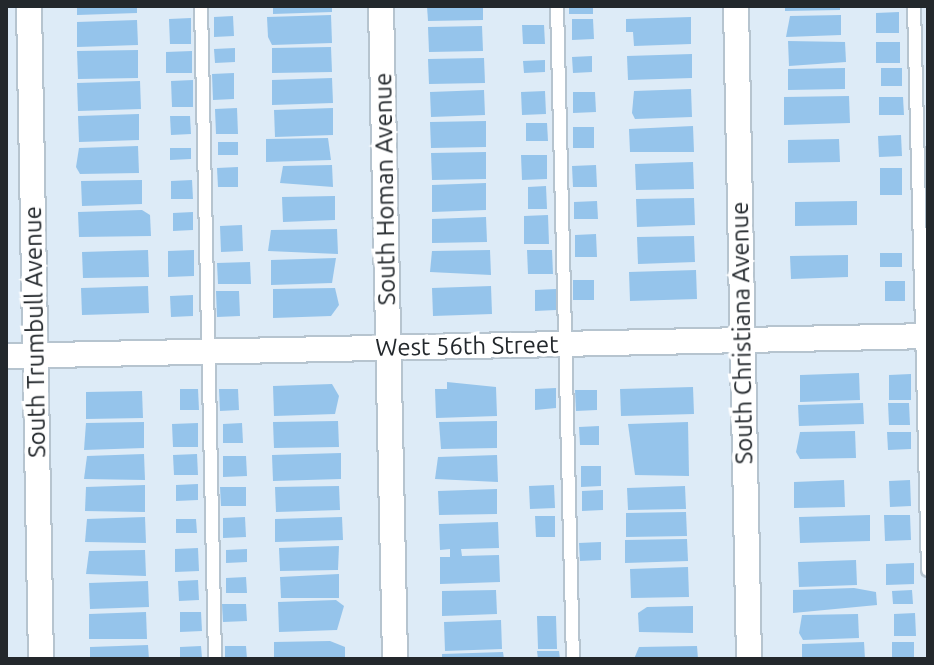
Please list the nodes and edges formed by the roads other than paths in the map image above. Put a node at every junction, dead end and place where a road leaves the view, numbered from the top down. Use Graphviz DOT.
graph roads {
  1 [pos="29,6"];
  2 [pos="201,6"];
  3 [pos="381,6"];
  4 [pos="557,6"];
  5 [pos="736,6"];
  6 [pos="914,6"];
  7 [pos="926,336"];
  8 [pos="743,340"];
  9 [pos="567,344"];
  10 [pos="388,348"];
  11 [pos="208,351"];
  12 [pos="35,355"];
  13 [pos="6,356"];
  14 [pos="928,570"];
  15 [pos="41,659"];
  16 [pos="215,659"];
  17 [pos="395,659"];
  18 [pos="573,659"];
  19 [pos="749,659"];
  1 -- 12 [label="street, South Trumbull Avenue"];
  2 -- 11 [label="lane"];
  3 -- 10 [label="street, South Homan Avenue"];
  4 -- 9 [label="lane"];
  5 -- 8 [label="street, South Christiana Avenue"];
  6 -- 7 [label="lane"];
  7 -- 8 [label="street, West 56th Street"];
  7 -- 14 [label="lane"];
  8 -- 9 [label="street, West 56th Street"];
  8 -- 19 [label="street, South Christiana Avenue"];
  9 -- 10 [label="street, West 56th Street"];
  9 -- 18 [label="lane"];
  10 -- 11 [label="street, West 56th Street"];
  10 -- 17 [label="street, South Homan Avenue"];
  11 -- 12 [label="street, West 56th Street"];
  11 -- 16 [label="lane"];
  12 -- 13 [label="street, West 56th Street"];
  12 -- 15 [label="street, South Trumbull Avenue"];
}
